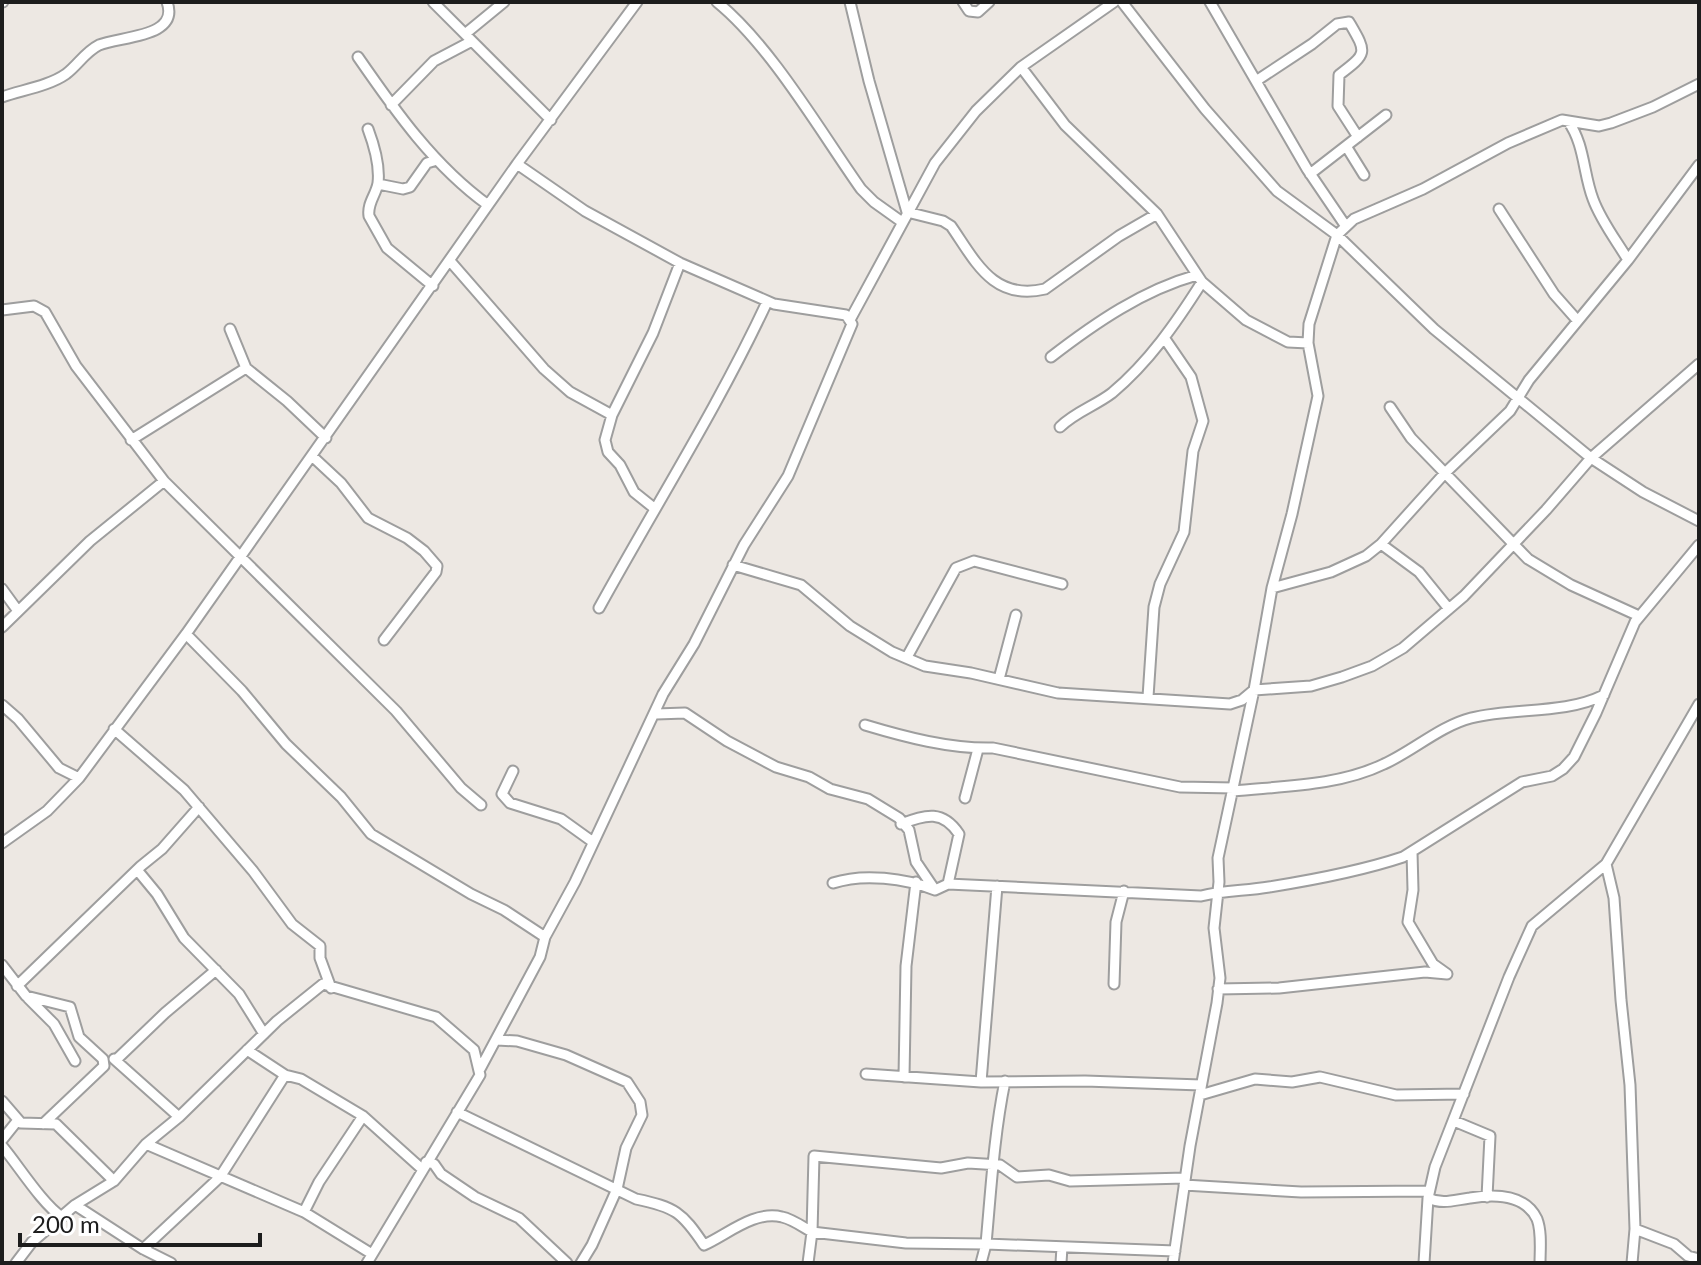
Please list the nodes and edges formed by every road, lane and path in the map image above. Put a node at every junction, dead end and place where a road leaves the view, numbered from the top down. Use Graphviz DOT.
graph roads {
  1 [pos="167,2"];
  2 [pos="433,2"];
  3 [pos="504,2"];
  4 [pos="637,2"];
  5 [pos="717,2"];
  6 [pos="850,2"];
  7 [pos="963,2"];
  8 [pos="989,2"];
  9 [pos="1114,2"];
  10 [pos="1122,2"];
  11 [pos="1210,2"];
  12 [pos="469,37"];
  13 [pos="358,57"];
  14 [pos="1021,67"];
  15 [pos="1256,81"];
  16 [pos="1699,84"];
  17 [pos="2,97"];
  18 [pos="391,105"];
  19 [pos="1386,115"];
  20 [pos="551,120"];
  21 [pos="1568,121"];
  22 [pos="368,129"];
  23 [pos="1358,137"];
  24 [pos="1346,146"];
  25 [pos="437,160"];
  26 [pos="517,164"];
  27 [pos="1699,165"];
  28 [pos="1310,174"];
  29 [pos="1364,175"];
  30 [pos="378,184"];
  31 [pos="488,205"];
  32 [pos="1499,209"];
  33 [pos="907,212"];
  34 [pos="1157,214"];
  35 [pos="902,222"];
  36 [pos="1345,225"];
  37 [pos="1337,235"];
  38 [pos="1628,260"];
  39 [pos="450,261"];
  40 [pos="680,263"];
  41 [pos="1200,278"];
  42 [pos="433,286"];
  43 [pos="767,302"];
  44 [pos="2,310"];
  45 [pos="851,318"];
  46 [pos="1577,320"];
  47 [pos="230,329"];
  48 [pos="1165,339"];
  49 [pos="1308,343"];
  50 [pos="1051,357"];
  51 [pos="1699,364"];
  52 [pos="246,368"];
  53 [pos="1518,399"];
  54 [pos="1390,407"];
  55 [pos="612,415"];
  56 [pos="1060,427"];
  57 [pos="326,438"];
  58 [pos="131,440"];
  59 [pos="312,456"];
  60 [pos="1591,458"];
  61 [pos="1445,473"];
  62 [pos="164,481"];
  63 [pos="654,508"];
  64 [pos="1699,521"];
  65 [pos="1513,543"];
  66 [pos="1381,544"];
  67 [pos="1699,545"];
  68 [pos="238,557"];
  69 [pos="733,565"];
  70 [pos="1062,584"];
  71 [pos="1272,588"];
  72 [pos="2,589"];
  73 [pos="599,608"];
  74 [pos="1449,609"];
  75 [pos="18,611"];
  76 [pos="1016,615"];
  77 [pos="1639,616"];
  78 [pos="2,627"];
  79 [pos="186,634"];
  80 [pos="384,640"];
  81 [pos="907,657"];
  82 [pos="999,679"];
  83 [pos="1254,690"];
  84 [pos="1604,695"];
  85 [pos="1148,697"];
  86 [pos="1699,704"];
  87 [pos="2,705"];
  88 [pos="656,714"];
  89 [pos="1696,715"];
  90 [pos="865,725"];
  91 [pos="114,729"];
  92 [pos="978,749"];
  93 [pos="513,771"];
  94 [pos="79,778"];
  95 [pos="1234,789"];
  96 [pos="965,798"];
  97 [pos="481,805"];
  98 [pos="199,807"];
  99 [pos="901,824"];
  100 [pos="593,842"];
  101 [pos="2,843"];
  102 [pos="1412,852"];
  103 [pos="1606,864"];
  104 [pos="138,871"];
  105 [pos="916,882"];
  106 [pos="833,883"];
  107 [pos="948,884"];
  108 [pos="997,886"];
  109 [pos="935,890"];
  110 [pos="1124,891"];
  111 [pos="1218,891"];
  112 [pos="545,937"];
  113 [pos="2,965"];
  114 [pos="216,970"];
  115 [pos="1114,984"];
  116 [pos="17,986"];
  117 [pos="331,988"];
  118 [pos="1218,989"];
  119 [pos="26,996"];
  120 [pos="264,1034"];
  121 [pos="497,1040"];
  122 [pos="247,1050"];
  123 [pos="103,1059"];
  124 [pos="117,1059"];
  125 [pos="75,1061"];
  126 [pos="479,1071"];
  127 [pos="866,1074"];
  128 [pos="285,1075"];
  129 [pos="904,1077"];
  130 [pos="1005,1081"];
  131 [pos="981,1082"];
  132 [pos="1200,1090"];
  133 [pos="1464,1094"];
  134 [pos="2,1101"];
  135 [pos="457,1112"];
  136 [pos="363,1116"];
  137 [pos="179,1117"];
  138 [pos="18,1120"];
  139 [pos="1454,1121"];
  140 [pos="43,1124"];
  141 [pos="2,1143"];
  142 [pos="146,1144"];
  143 [pos="994,1165"];
  144 [pos="424,1166"];
  145 [pos="220,1177"];
  146 [pos="114,1181"];
  147 [pos="1185,1182"];
  148 [pos="617,1189"];
  149 [pos="1429,1194"];
  150 [pos="1487,1197"];
  151 [pos="75,1205"];
  152 [pos="304,1212"];
  153 [pos="62,1217"];
  154 [pos="1635,1229"];
  155 [pos="812,1232"];
  156 [pos="986,1244"];
  157 [pos="1062,1247"];
  158 [pos="143,1249"];
  159 [pos="1175,1251"];
  160 [pos="369,1259"];
  161 [pos="1699,1259"];
  162 [pos="19,1262"];
  163 [pos="171,1263"];
  164 [pos="567,1263"];
  165 [pos="581,1263"];
  166 [pos="808,1263"];
  167 [pos="981,1263"];
  168 [pos="1061,1263"];
  169 [pos="1173,1263"];
  170 [pos="1424,1263"];
  171 [pos="1540,1263"];
  172 [pos="1632,1263"];
  1 -- 17 [label="street"];
  2 -- 12 [label="street"];
  3 -- 12 [label="street"];
  4 -- 20 [label="street"];
  5 -- 35 [label="street"];
  6 -- 33 [label="street"];
  7 -- 8 [label="street"];
  9 -- 14 [label="street"];
  10 -- 37 [label="street"];
  11 -- 15 [label="street"];
  12 -- 18 [label="street"];
  12 -- 20 [label="street"];
  13 -- 18 [label="street"];
  14 -- 33 [label="street"];
  14 -- 34 [label="street"];
  15 -- 23 [label="street"];
  15 -- 28 [label="street"];
  16 -- 21 [label="street"];
  18 -- 25 [label="street"];
  19 -- 23 [label="street"];
  20 -- 26 [label="street"];
  21 -- 36 [label="street"];
  21 -- 38 [label="street"];
  22 -- 30 [label="street"];
  23 -- 24 [label="street"];
  24 -- 28 [label="street"];
  24 -- 29 [label="street"];
  25 -- 30 [label="street"];
  25 -- 31 [label="street"];
  26 -- 31 [label="street"];
  26 -- 40 [label="street"];
  27 -- 38 [label="street"];
  28 -- 36 [label="street"];
  30 -- 42 [label="street"];
  31 -- 39 [label="street"];
  32 -- 46 [label="street"];
  33 -- 34 [label="street"];
  33 -- 35 [label="street"];
  34 -- 41 [label="street"];
  35 -- 45 [label="street"];
  36 -- 37 [label="street"];
  37 -- 49 [label="street"];
  37 -- 53 [label="street"];
  38 -- 46 [label="street"];
  39 -- 42 [label="street"];
  39 -- 55 [label="street"];
  40 -- 43 [label="street"];
  40 -- 55 [label="street"];
  41 -- 48 [label="street"];
  41 -- 49 [label="street"];
  41 -- 50 [label="street"];
  42 -- 57 [label="street"];
  43 -- 45 [label="street"];
  43 -- 63 [label="street"];
  44 -- 58 [label="street"];
  45 -- 69 [label="street"];
  46 -- 53 [label="street"];
  47 -- 52 [label="street"];
  48 -- 56 [label="street"];
  48 -- 85 [label="street"];
  49 -- 71 [label="street"];
  51 -- 60 [label="street"];
  52 -- 57 [label="street"];
  52 -- 58 [label="street"];
  53 -- 60 [label="street"];
  53 -- 61 [label="street"];
  54 -- 61 [label="street"];
  55 -- 63 [label="street"];
  57 -- 59 [label="street"];
  58 -- 62 [label="street"];
  59 -- 68 [label="street"];
  59 -- 80 [label="street"];
  60 -- 64 [label="street"];
  60 -- 65 [label="street"];
  61 -- 65 [label="street"];
  61 -- 66 [label="street"];
  62 -- 68 [label="street"];
  62 -- 75 [label="street"];
  63 -- 73 [label="street"];
  65 -- 74 [label="street"];
  65 -- 77 [label="street"];
  66 -- 71 [label="street"];
  66 -- 74 [label="street"];
  67 -- 77 [label="street"];
  68 -- 79 [label="street"];
  68 -- 97 [label="street"];
  69 -- 81 [label="street"];
  69 -- 88 [label="street"];
  70 -- 81 [label="street"];
  71 -- 83 [label="street"];
  72 -- 75 [label="street"];
  74 -- 83 [label="street"];
  75 -- 78 [label="street"];
  76 -- 82 [label="street"];
  77 -- 84 [label="street"];
  79 -- 91 [label="street"];
  79 -- 112 [label="street"];
  81 -- 82 [label="street"];
  82 -- 85 [label="street"];
  83 -- 85 [label="street"];
  83 -- 95 [label="street"];
  84 -- 95 [label="street"];
  84 -- 102 [label="street"];
  86 -- 89 [label="street"];
  87 -- 94 [label="street"];
  88 -- 99 [label="street"];
  88 -- 100 [label="street"];
  89 -- 103 [label="street"];
  90 -- 92 [label="street"];
  91 -- 94 [label="street"];
  91 -- 98 [label="street"];
  92 -- 95 [label="street"];
  92 -- 96 [label="street"];
  93 -- 100 [label="street"];
  94 -- 101 [label="street"];
  95 -- 111 [label="street"];
  98 -- 104 [label="street"];
  98 -- 117 [label="street"];
  99 -- 107 [label="street"];
  99 -- 109 [label="street"];
  100 -- 112 [label="street"];
  102 -- 111 [label="street"];
  102 -- 118 [label="street"];
  103 -- 133 [label="street"];
  103 -- 154 [label="street"];
  104 -- 114 [label="street"];
  104 -- 116 [label="street"];
  105 -- 106 [label="street"];
  105 -- 109 [label="street"];
  105 -- 129 [label="street"];
  107 -- 108 [label="street"];
  107 -- 109 [label="street"];
  108 -- 110 [label="street"];
  108 -- 131 [label="street"];
  110 -- 111 [label="street"];
  110 -- 115 [label="street"];
  111 -- 118 [label="street"];
  112 -- 121 [label="street"];
  113 -- 116 [label="street"];
  114 -- 120 [label="street"];
  114 -- 124 [label="street"];
  116 -- 119 [label="street"];
  117 -- 120 [label="street"];
  117 -- 126 [label="street"];
  118 -- 132 [label="street"];
  119 -- 123 [label="street"];
  119 -- 125 [label="street"];
  120 -- 122 [label="street"];
  121 -- 126 [label="street"];
  121 -- 148 [label="street"];
  122 -- 128 [label="street"];
  122 -- 137 [label="street"];
  123 -- 124 [label="street"];
  123 -- 140 [label="street"];
  124 -- 137 [label="street"];
  126 -- 135 [label="street"];
  127 -- 129 [label="street"];
  128 -- 136 [label="street"];
  128 -- 145 [label="street"];
  129 -- 131 [label="street"];
  130 -- 131 [label="street"];
  130 -- 132 [label="street"];
  130 -- 143 [label="street"];
  132 -- 133 [label="street"];
  132 -- 147 [label="street"];
  133 -- 139 [label="street"];
  134 -- 138 [label="street"];
  135 -- 144 [label="street"];
  135 -- 148 [label="street"];
  136 -- 144 [label="street"];
  136 -- 152 [label="street"];
  137 -- 142 [label="street"];
  138 -- 140 [label="street"];
  138 -- 141 [label="street"];
  139 -- 149 [label="street"];
  139 -- 150 [label="street"];
  140 -- 146 [label="street"];
  141 -- 153 [label="street"];
  142 -- 145 [label="street"];
  142 -- 146 [label="street"];
  143 -- 147 [label="street"];
  143 -- 155 [label="street"];
  143 -- 156 [label="street"];
  144 -- 160 [label="street"];
  144 -- 164 [label="street"];
  145 -- 152 [label="street"];
  145 -- 158 [label="street"];
  146 -- 151 [label="street"];
  147 -- 149 [label="street"];
  147 -- 159 [label="street"];
  148 -- 155 [label="street"];
  148 -- 165 [label="street"];
  149 -- 150 [label="street"];
  149 -- 170 [label="street"];
  150 -- 171 [label="street"];
  151 -- 153 [label="street"];
  151 -- 158 [label="street"];
  152 -- 160 [label="street"];
  153 -- 162 [label="street"];
  154 -- 161 [label="street"];
  154 -- 172 [label="street"];
  155 -- 156 [label="street"];
  155 -- 166 [label="street"];
  156 -- 157 [label="street"];
  156 -- 167 [label="street"];
  157 -- 159 [label="street"];
  157 -- 168 [label="street"];
  158 -- 163 [label="street"];
  159 -- 169 [label="street"];
}
